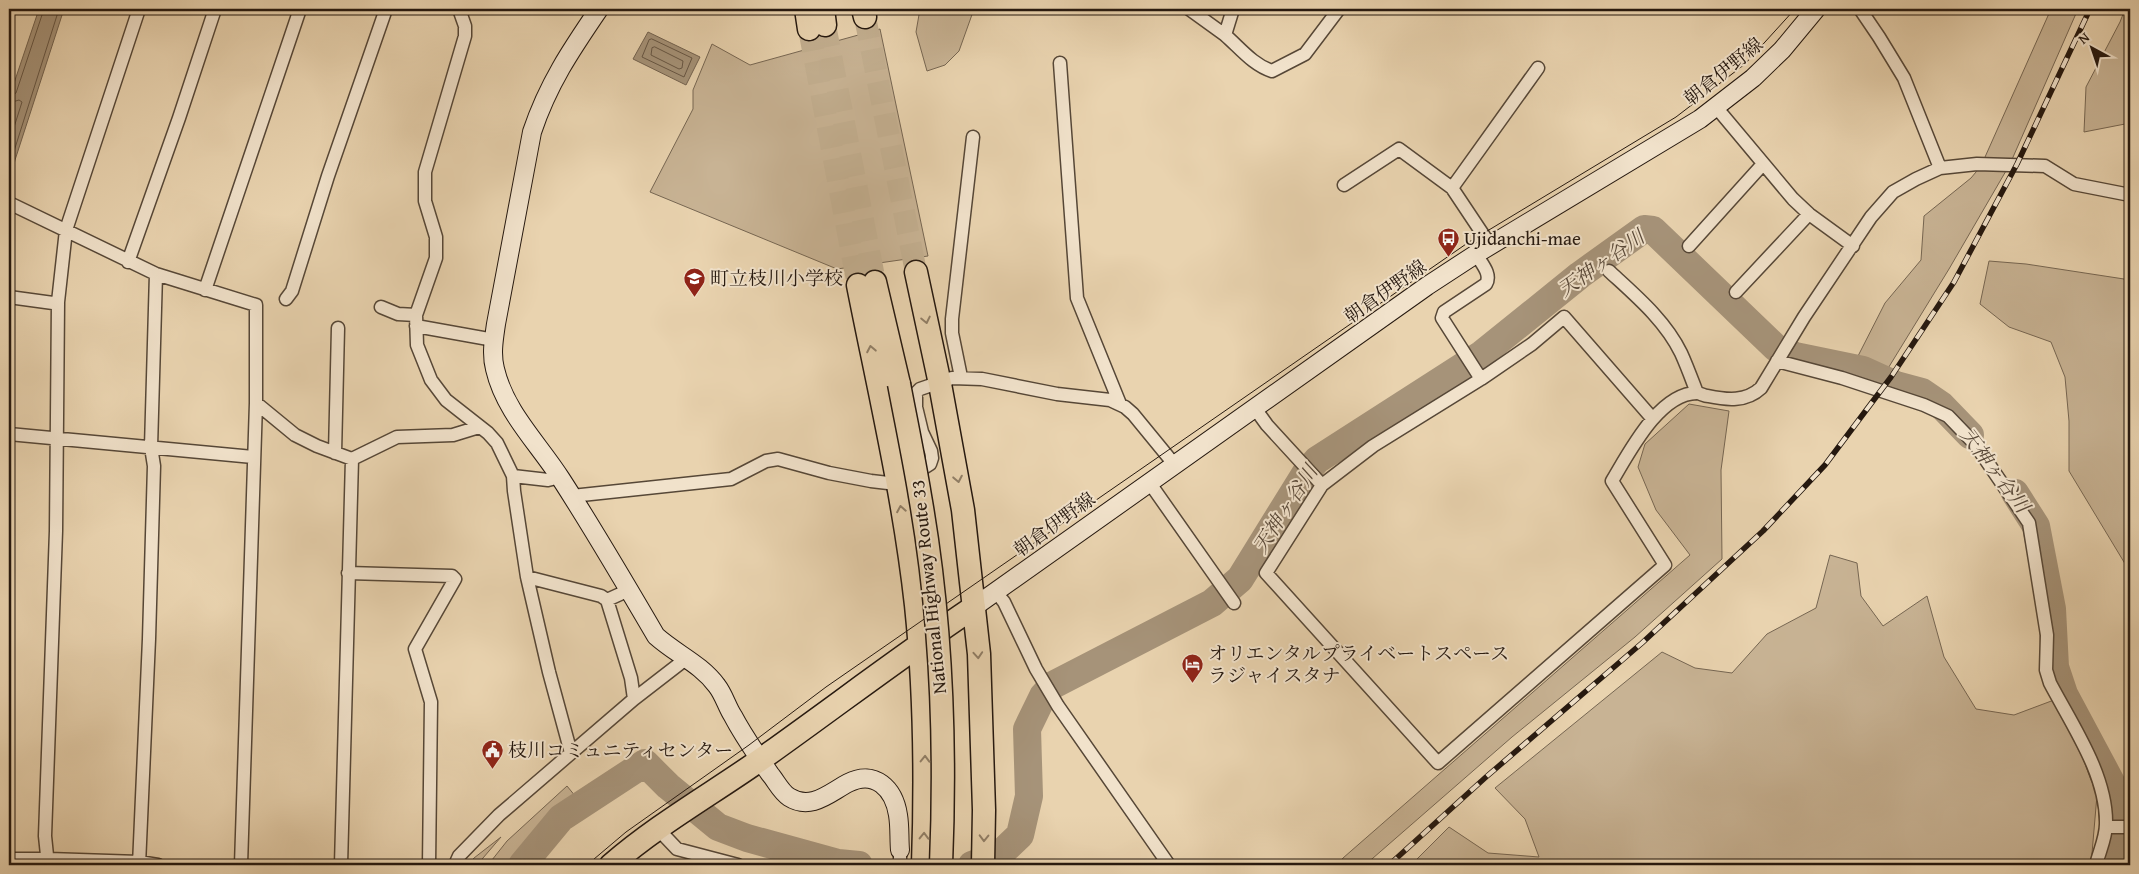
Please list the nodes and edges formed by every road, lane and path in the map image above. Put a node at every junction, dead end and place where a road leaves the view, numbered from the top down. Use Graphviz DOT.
graph roads {
  1 [pos="139,9"];
  2 [pos="215,9"];
  3 [pos="300,9"];
  4 [pos="386,9"];
  5 [pos="459,9"];
  6 [pos="599,9"];
  7 [pos="1188,9"];
  8 [pos="1233,9"];
  9 [pos="1339,9"];
  10 [pos="1816,9"];
  11 [pos="1860,9"];
  12 [pos="1225,35"];
  13 [pos="1060,63"];
  14 [pos="1538,68"];
  15 [pos="1716,106"];
  16 [pos="973,138"];
  17 [pos="1763,164"];
  18 [pos="1940,168"];
  19 [pos="1344,185"];
  20 [pos="1452,188"];
  21 [pos="2130,195"];
  22 [pos="12,204"];
  23 [pos="1809,214"];
  24 [pos="66,230"];
  25 [pos="1689,246"];
  26 [pos="1853,246"];
  27 [pos="1483,250"];
  28 [pos="128,262"];
  29 [pos="1609,271"];
  30 [pos="916,272"];
  31 [pos="156,274"];
  32 [pos="205,290"];
  33 [pos="1736,292"];
  34 [pos="9,297"];
  35 [pos="286,299"];
  36 [pos="58,302"];
  37 [pos="381,307"];
  38 [pos="416,320"];
  39 [pos="338,328"];
  40 [pos="494,340"];
  41 [pos="1778,360"];
  42 [pos="1479,375"];
  43 [pos="950,380"];
  44 [pos="1697,393"];
  45 [pos="256,403"];
  46 [pos="1120,404"];
  47 [pos="1254,407"];
  48 [pos="1652,418"];
  49 [pos="479,427"];
  50 [pos="9,434"];
  51 [pos="57,439"];
  52 [pos="152,448"];
  53 [pos="335,453"];
  54 [pos="253,457"];
  55 [pos="352,459"];
  56 [pos="1174,464"];
  57 [pos="513,476"];
  58 [pos="560,477"];
  59 [pos="896,481"];
  60 [pos="1149,482"];
  61 [pos="1319,482"];
  62 [pos="572,496"];
  63 [pos="348,574"];
  64 [pos="527,577"];
  65 [pos="629,590"];
  66 [pos="996,591"];
  67 [pos="607,600"];
  68 [pos="1233,602"];
  69 [pos="974,607"];
  70 [pos="920,643"];
  71 [pos="687,658"];
  72 [pos="634,699"];
  73 [pos="571,753"];
  74 [pos="759,761"];
  75 [pos="664,824"];
  76 [pos="2119,827"];
  77 [pos="900,857"];
  78 [pos="9,861"];
  79 [pos="48,862"];
  80 [pos="139,864"];
  81 [pos="158,865"];
  82 [pos="241,865"];
  83 [pos="341,865"];
  84 [pos="429,865"];
  85 [pos="455,865"];
  86 [pos="611,865"];
  87 [pos="738,865"];
  88 [pos="923,865"];
  89 [pos="941,865"];
  90 [pos="983,865"];
  91 [pos="1169,865"];
  92 [pos="2096,865"];
  1 -- 24 [label="street"];
  2 -- 28 [label="street"];
  3 -- 32 [label="street"];
  4 -- 35 [label="street"];
  5 -- 38 [label="street"];
  6 -- 40 [label="street"];
  7 -- 12 [label="street"];
  8 -- 12 [label="street"];
  9 -- 12 [label="street"];
  10 -- 15 [label="street, 朝倉伊野線"];
  11 -- 18 [label="street"];
  13 -- 46 [label="street"];
  14 -- 20 [label="street"];
  15 -- 17 [label="street"];
  15 -- 27 [label="street, 朝倉伊野線"];
  16 -- 43 [label="street"];
  17 -- 23 [label="street"];
  17 -- 25 [label="street"];
  18 -- 21 [label="street"];
  18 -- 26 [label="street"];
  19 -- 20 [label="street"];
  20 -- 27 [label="street"];
  22 -- 24 [label="street"];
  23 -- 26 [label="street"];
  23 -- 33 [label="street"];
  24 -- 28 [label="street"];
  24 -- 36 [label="street"];
  26 -- 41 [label="street"];
  27 -- 42 [label="street"];
  27 -- 47 [label="street, 朝倉伊野線"];
  28 -- 31 [label="street"];
  29 -- 44 [label="street"];
  30 -- 43 [label="highway, one-way"];
  31 -- 32 [label="street"];
  31 -- 52 [label="street"];
  32 -- 45 [label="street"];
  34 -- 36 [label="street"];
  36 -- 51 [label="street"];
  37 -- 38 [label="street"];
  38 -- 40 [label="street"];
  38 -- 49 [label="street"];
  39 -- 53 [label="street"];
  40 -- 58 [label="street"];
  41 -- 44 [label="street"];
  41 -- 76 [label="street"];
  42 -- 48 [label="street"];
  42 -- 61 [label="street"];
  43 -- 46 [label="street"];
  43 -- 59 [label="street"];
  43 -- 69 [label="highway, one-way"];
  44 -- 48 [label="street"];
  45 -- 53 [label="street"];
  45 -- 54 [label="street"];
  46 -- 56 [label="street"];
  47 -- 56 [label="street, 朝倉伊野線"];
  47 -- 61 [label="street"];
  48 -- 61 [label="street"];
  49 -- 55 [label="street"];
  49 -- 57 [label="street"];
  50 -- 51 [label="street"];
  51 -- 52 [label="street"];
  51 -- 79 [label="street"];
  52 -- 54 [label="street"];
  52 -- 80 [label="street"];
  53 -- 55 [label="street"];
  54 -- 82 [label="street"];
  55 -- 63 [label="street"];
  56 -- 60 [label="street, 朝倉伊野線"];
  57 -- 58 [label="street"];
  57 -- 64 [label="street"];
  58 -- 62 [label="street"];
  59 -- 62 [label="street"];
  70 -- 59 [label="highway, one-way"];
  59 -- 89 [label="highway, National Highway Route 33, one-way, bridge"];
  60 -- 66 [label="street, 朝倉伊野線"];
  60 -- 68 [label="street"];
  62 -- 65 [label="street"];
  63 -- 83 [label="street"];
  63 -- 84 [label="street"];
  64 -- 67 [label="street"];
  64 -- 73 [label="street"];
  65 -- 67 [label="street"];
  65 -- 71 [label="street"];
  66 -- 69 [label="street, 朝倉伊野線"];
  66 -- 91 [label="street"];
  67 -- 72 [label="street"];
  69 -- 70 [label="highway"];
  69 -- 90 [label="highway, one-way"];
  70 -- 74 [label="highway"];
  88 -- 70 [label="highway, one-way"];
  71 -- 72 [label="street"];
  71 -- 74 [label="street"];
  72 -- 73 [label="street"];
  73 -- 85 [label="street"];
  74 -- 75 [label="highway"];
  74 -- 77 [label="street"];
  75 -- 86 [label="highway"];
  75 -- 87 [label="street"];
  76 -- 92 [label="street"];
  78 -- 79 [label="street"];
  79 -- 80 [label="street"];
  80 -- 81 [label="street"];
}
